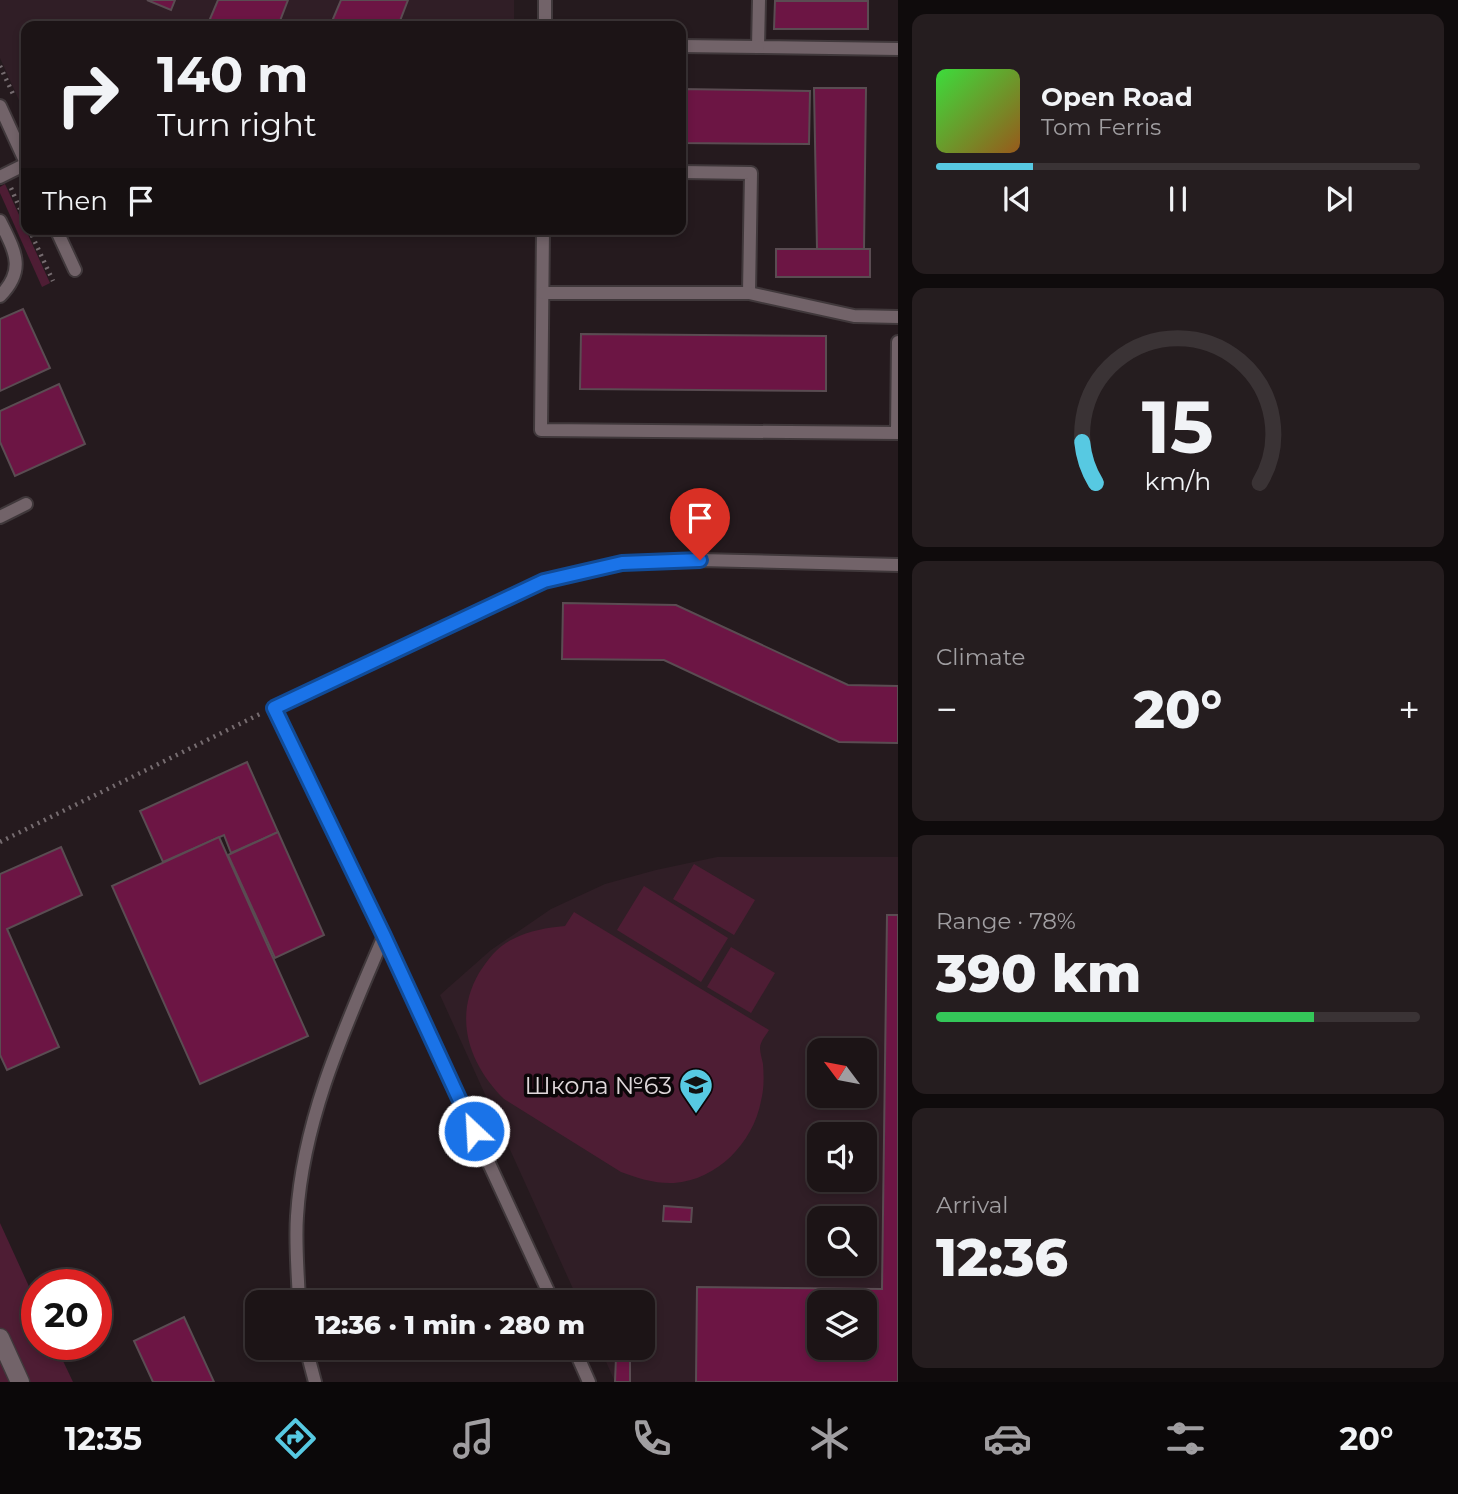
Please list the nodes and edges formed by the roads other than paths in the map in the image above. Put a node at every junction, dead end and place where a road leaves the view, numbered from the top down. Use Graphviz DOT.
graph roads {
  1 [pos="545,0"];
  2 [pos="759,0"];
  3 [pos="545,21"];
  4 [pos="686,46"];
  5 [pos="758,47"];
  6 [pos="898,49"];
  7 [pos="0,106"];
  8 [pos="21,153"];
  9 [pos="21,166"];
  10 [pos="686,172"];
  11 [pos="2,176"];
  12 [pos="0,221"];
  13 [pos="60,235"];
  14 [pos="543,235"];
  15 [pos="75,270"];
  16 [pos="542,293"];
  17 [pos="749,293"];
  18 [pos="0,296"];
  19 [pos="898,317"];
  20 [pos="898,342"];
  21 [pos="26,504"];
  22 [pos="0,517"];
  23 [pos="898,565"];
  24 [pos="384,936"];
  25 [pos="299,1290"];
  26 [pos="547,1290"];
  27 [pos="0,1338"];
  28 [pos="309,1360"];
  29 [pos="579,1360"];
  30 [pos="20,1382"];
  31 [pos="315,1382"];
  32 [pos="589,1382"];
  1 -- 3 [label="lane"];
  2 -- 5 [label="lane"];
  4 -- 5 [label="lane"];
  5 -- 6 [label="lane"];
  7 -- 8 [label="lane"];
  9 -- 11 [label="lane"];
  10 -- 17 [label="lane"];
  12 -- 18 [label="lane"];
  13 -- 15 [label="lane"];
  14 -- 16 [label="lane"];
  16 -- 17 [label="lane"];
  16 -- 20 [label="lane"];
  17 -- 19 [label="lane"];
  21 -- 22 [label="lane"];
  23 -- 24 [label="lane"];
  24 -- 25 [label="lane"];
  24 -- 26 [label="lane"];
  27 -- 30 [label="street"];
  28 -- 31 [label="lane"];
  29 -- 32 [label="lane"];
}
